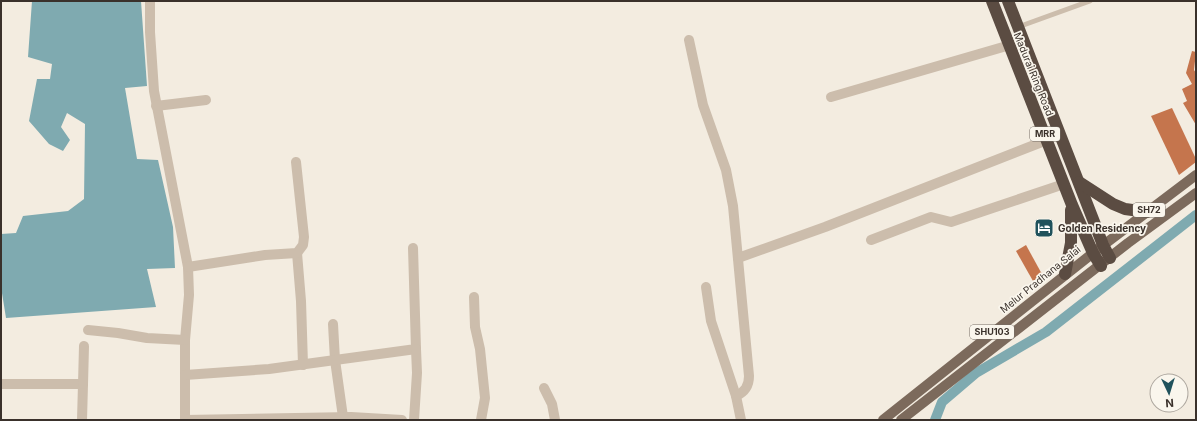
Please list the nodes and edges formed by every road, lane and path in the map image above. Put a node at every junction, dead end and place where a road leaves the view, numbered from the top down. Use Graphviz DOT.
graph roads {
  1 [pos="150,1"];
  2 [pos="992,1"];
  3 [pos="1008,1"];
  4 [pos="1090,1"];
  5 [pos="1018,27"];
  6 [pos="689,40"];
  7 [pos="1010,45"];
  8 [pos="831,97"];
  9 [pos="206,100"];
  10 [pos="156,106"];
  11 [pos="1047,140"];
  12 [pos="296,162"];
  13 [pos="1196,175"];
  14 [pos="1079,182"];
  15 [pos="1064,184"];
  16 [pos="1196,193"];
  17 [pos="1072,205"];
  18 [pos="1147,212"];
  19 [pos="871,240"];
  20 [pos="1103,245"];
  21 [pos="413,248"];
  22 [pos="1092,252"];
  23 [pos="297,253"];
  24 [pos="738,258"];
  25 [pos="1105,262"];
  26 [pos="188,267"];
  27 [pos="1065,274"];
  28 [pos="706,287"];
  29 [pos="474,297"];
  30 [pos="333,324"];
  31 [pos="88,330"];
  32 [pos="185,340"];
  33 [pos="84,346"];
  34 [pos="416,349"];
  35 [pos="335,360"];
  36 [pos="303,364"];
  37 [pos="185,375"];
  38 [pos="1,384"];
  39 [pos="83,384"];
  40 [pos="544,388"];
  41 [pos="736,396"];
  42 [pos="348,418"];
  43 [pos="82,420"];
  44 [pos="185,420"];
  45 [pos="223,420"];
  46 [pos="402,420"];
  47 [pos="414,420"];
  48 [pos="481,420"];
  49 [pos="555,420"];
  50 [pos="742,420"];
  51 [pos="883,420"];
  52 [pos="901,420"];
  1 -- 10 [label="street"];
  2 -- 7 [label="highway, Madurai Ring Road / MRR"];
  3 -- 5 [label="highway, Madurai Ring Road / MRR"];
  4 -- 5 [label="lane"];
  5 -- 14 [label="highway, Madurai Ring Road / MRR"];
  6 -- 24 [label="street"];
  7 -- 8 [label="street"];
  7 -- 11 [label="highway, Madurai Ring Road / MRR"];
  9 -- 10 [label="street"];
  10 -- 26 [label="street"];
  11 -- 15 [label="highway, Madurai Ring Road / MRR"];
  11 -- 24 [label="street"];
  12 -- 23 [label="street"];
  13 -- 18 [label="main road, Melur Pradhana Salai / SH72"];
  14 -- 18 [label="highway"];
  14 -- 20 [label="highway, Madurai Ring Road / MRR"];
  15 -- 17 [label="highway, Madurai Ring Road / MRR"];
  15 -- 19 [label="street"];
  16 -- 25 [label="main road, SH72"];
  17 -- 22 [label="highway, Madurai Ring Road / MRR"];
  17 -- 27 [label="highway"];
  18 -- 20 [label="main road, Melur Pradhana Salai / SH72"];
  20 -- 22 [label="main road, Melur Pradhana Salai / SHU103"];
  20 -- 25 [label="highway, Madurai Ring Road / MRR"];
  21 -- 34 [label="street"];
  22 -- 25 [label="highway, Madurai Ring Road / MRR"];
  22 -- 27 [label="main road, Melur Pradhana Salai / SHU103"];
  23 -- 26 [label="street"];
  23 -- 36 [label="street"];
  24 -- 41 [label="street"];
  25 -- 52 [label="main road, SHU103"];
  26 -- 32 [label="street"];
  27 -- 51 [label="main road, Melur Pradhana Salai / SHU103"];
  28 -- 41 [label="street"];
  29 -- 48 [label="street"];
  30 -- 35 [label="street"];
  31 -- 32 [label="street"];
  32 -- 37 [label="street"];
  33 -- 39 [label="street"];
  34 -- 35 [label="street"];
  34 -- 47 [label="street"];
  35 -- 36 [label="street"];
  35 -- 42 [label="street"];
  36 -- 37 [label="street"];
  37 -- 44 [label="street"];
  38 -- 39 [label="street"];
  39 -- 43 [label="street"];
  40 -- 49 [label="street"];
  41 -- 50 [label="street"];
  42 -- 45 [label="street"];
  42 -- 46 [label="street"];
  44 -- 45 [label="street"];
}
